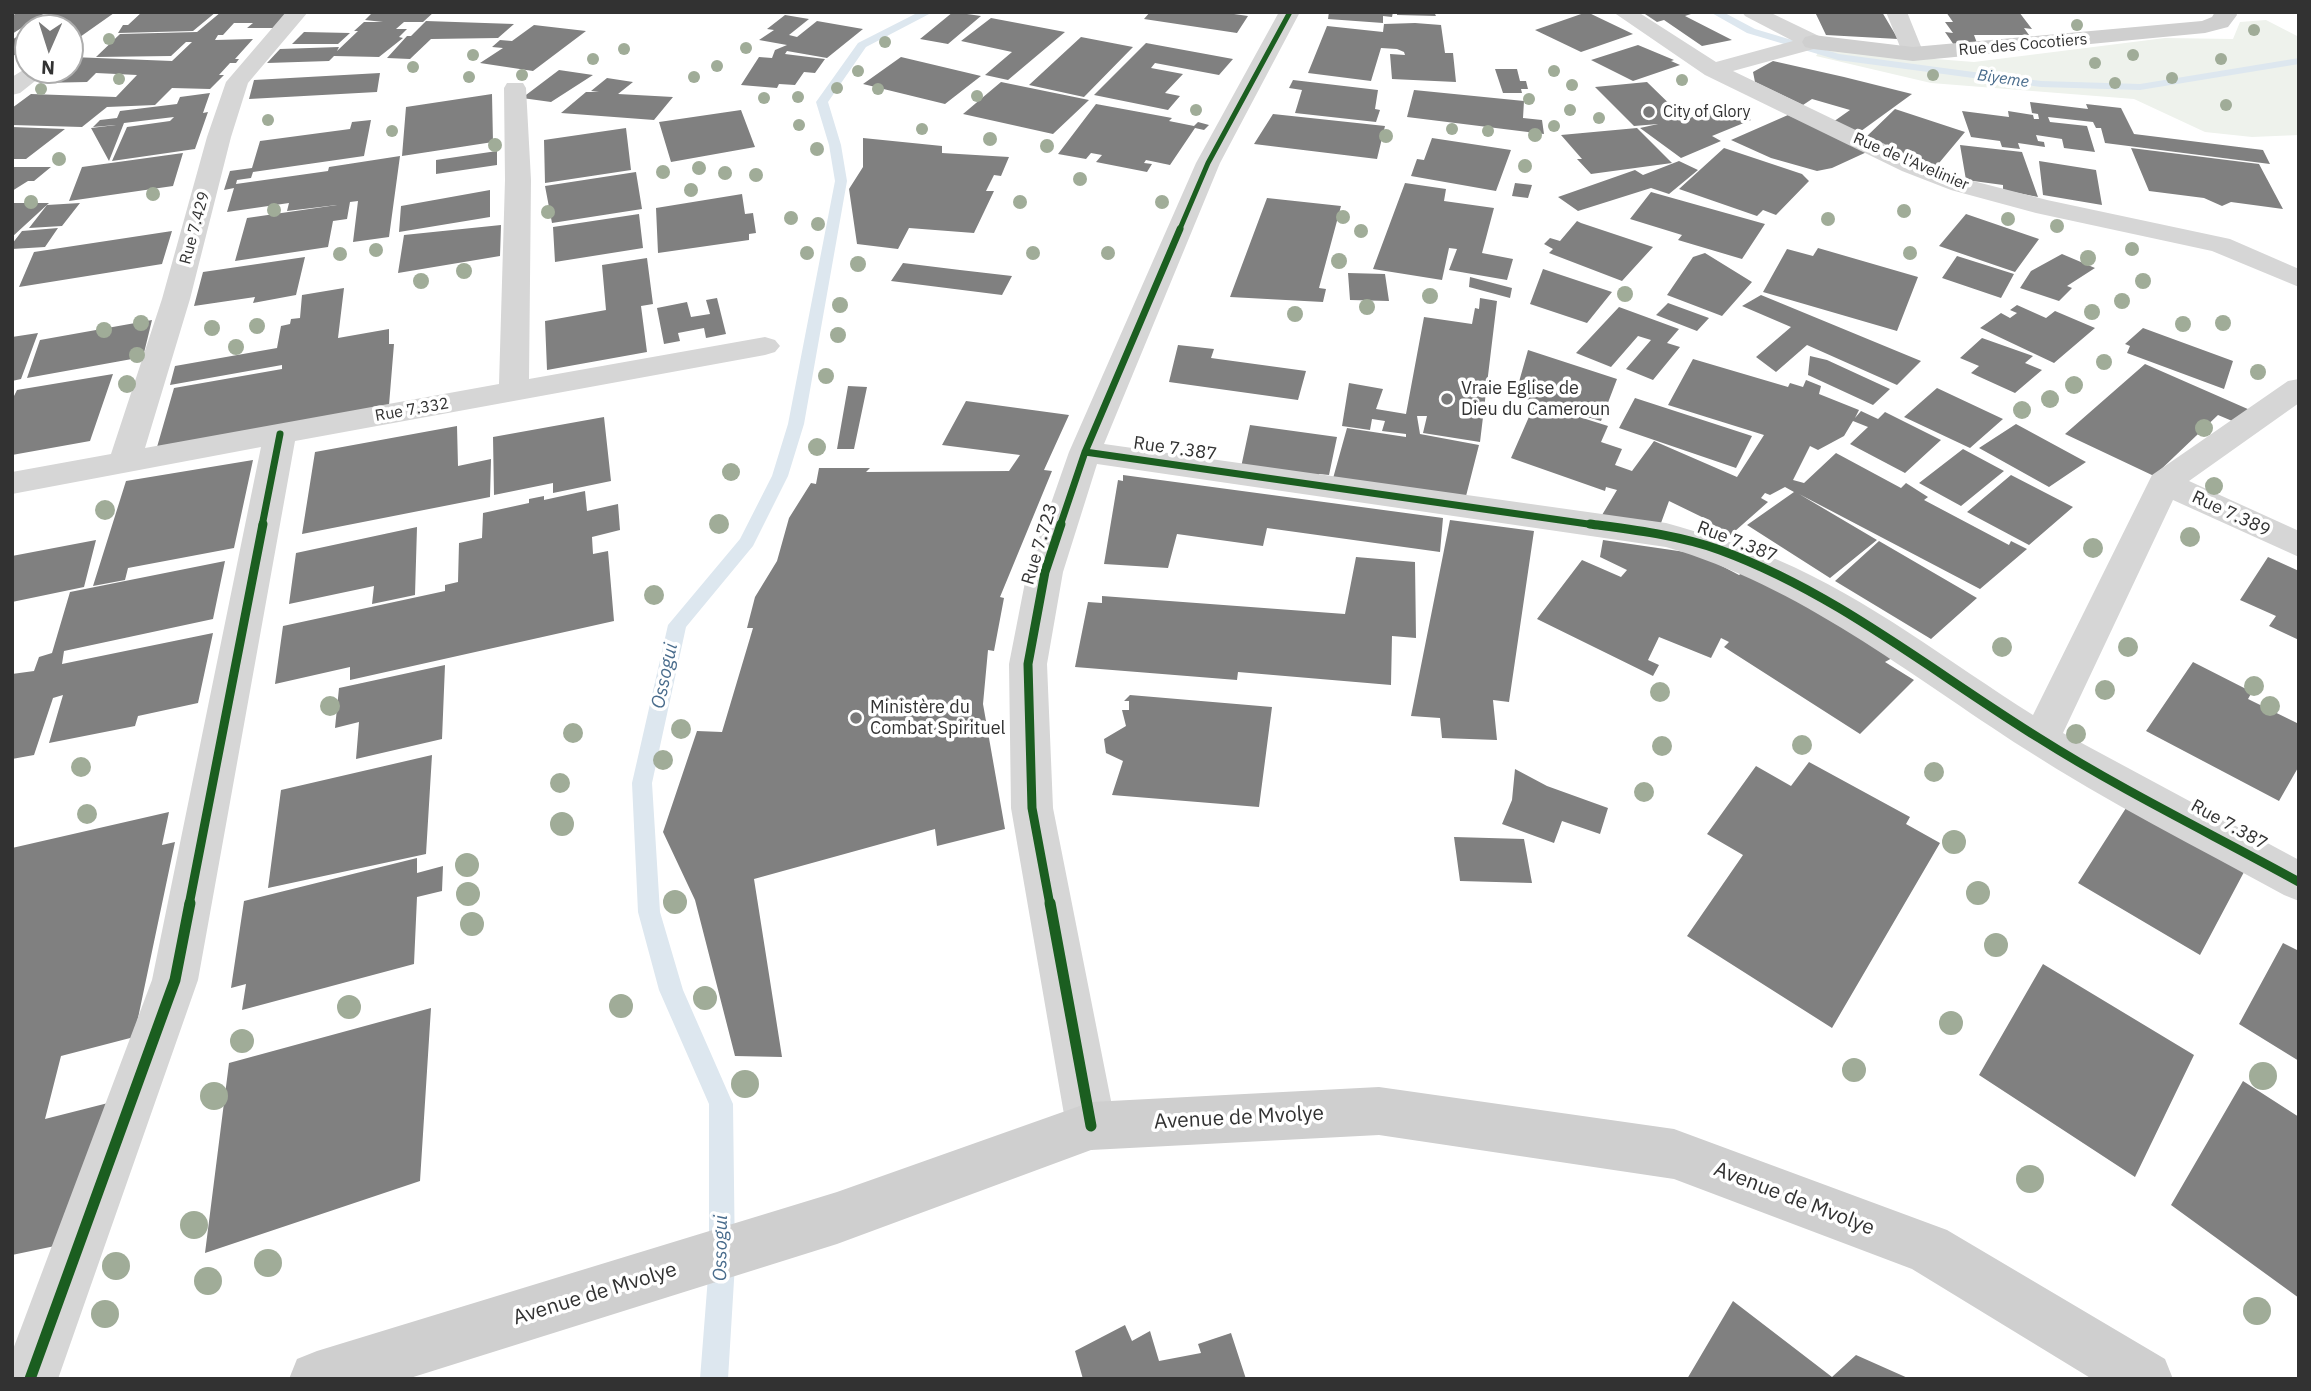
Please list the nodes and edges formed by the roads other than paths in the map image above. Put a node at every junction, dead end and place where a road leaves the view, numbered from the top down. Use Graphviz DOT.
graph roads {
  1 [pos="298,12"];
  2 [pos="1290,12"];
  3 [pos="1623,12"];
  4 [pos="1752,12"];
  5 [pos="1896,12"];
  6 [pos="2225,12"];
  7 [pos="1813,42"];
  8 [pos="1913,54"];
  9 [pos="1713,70"];
  10 [pos="515,88"];
  11 [pos="2299,279"];
  12 [pos="765,346"];
  13 [pos="2299,388"];
  14 [pos="514,391"];
  15 [pos="280,434"];
  16 [pos="1085,452"];
  17 [pos="124,463"];
  18 [pos="12,483"];
  19 [pos="2164,483"];
  20 [pos="2299,545"];
  21 [pos="2040,739"];
  22 [pos="2299,882"];
  23 [pos="1091,1126"];
  24 [pos="30,1379"];
  25 [pos="317,1379"];
  26 [pos="2145,1379"];
  1 -- 17 [label="street, Rue 7.429"];
  2 -- 16 [label="street, Rue 7.723"];
  3 -- 9 [label="street"];
  4 -- 7 [label="street"];
  5 -- 8 [label="street"];
  6 -- 8 [label="main road, Rue des Cocotiers"];
  7 -- 8 [label="main road, Rue des Cocotiers"];
  7 -- 9 [label="street"];
  9 -- 11 [label="street, Rue de l'Avelinier"];
  10 -- 14 [label="street"];
  12 -- 14 [label="street, Rue 7.332"];
  13 -- 19 [label="street"];
  14 -- 15 [label="street, Rue 7.332"];
  15 -- 17 [label="street, Rue 7.332"];
  15 -- 24 [label="street"];
  16 -- 21 [label="street, Rue 7.387"];
  16 -- 23 [label="street, Rue 7.723"];
  17 -- 18 [label="street, Rue 7.332"];
  19 -- 20 [label="street, Rue 7.389"];
  19 -- 21 [label="street"];
  21 -- 22 [label="street, Rue 7.387"];
  23 -- 25 [label="main road, Avenue de Mvolye"];
  23 -- 26 [label="main road, Avenue de Mvolye"];
}
